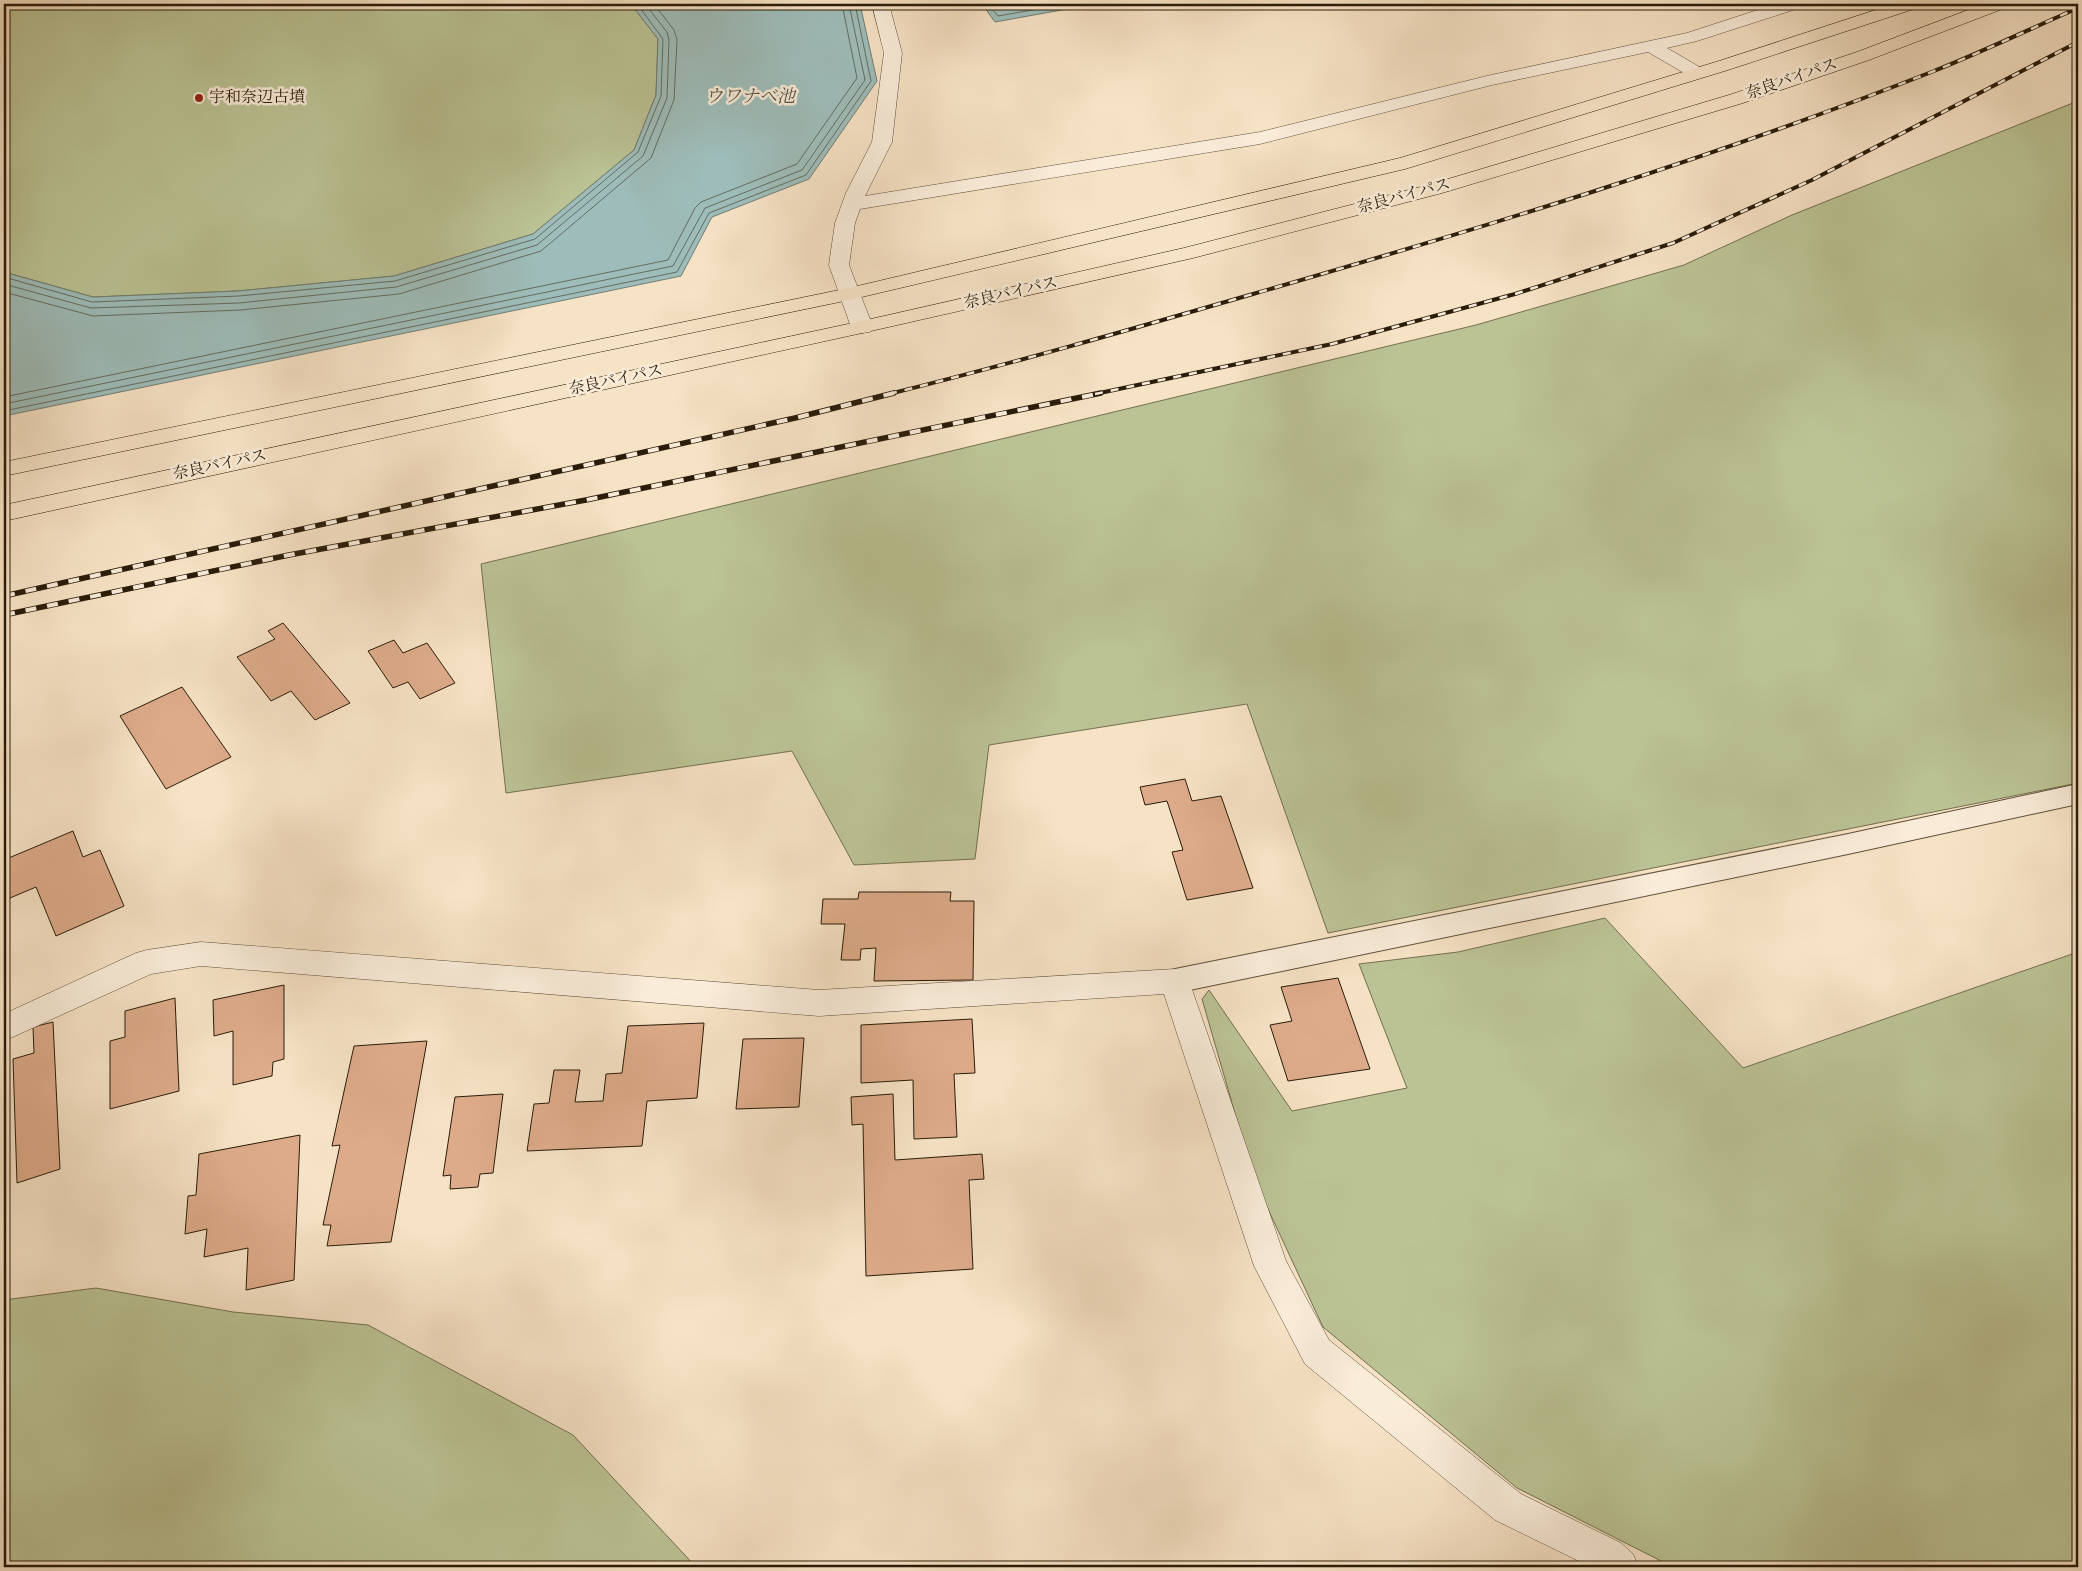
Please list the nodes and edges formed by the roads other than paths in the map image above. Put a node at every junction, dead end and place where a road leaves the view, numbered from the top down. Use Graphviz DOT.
graph roads {
  1 [pos="880,4"];
  2 [pos="1911,4"];
  3 [pos="1999,4"];
  4 [pos="1787,6"];
  5 [pos="1650,45"];
  6 [pos="1697,73"];
  7 [pos="852,204"];
  8 [pos="849,294"];
  9 [pos="862,327"];
  10 [pos="4,468"];
  11 [pos="4,513"];
  12 [pos="2078,794"];
  13 [pos="1175,981"];
  14 [pos="4,1028"];
  15 [pos="1620,1567"];
  1 -- 7 [label="street"];
  2 -- 6 [label="highway, 奈良バイパス"];
  3 -- 9 [label="highway, 奈良バイパス"];
  4 -- 5 [label="street"];
  5 -- 6 [label="street"];
  5 -- 7 [label="street"];
  6 -- 8 [label="highway, 奈良バイパス"];
  7 -- 8 [label="street"];
  8 -- 9 [label="street"];
  8 -- 10 [label="highway, 奈良バイパス"];
  9 -- 11 [label="highway, 奈良バイパス"];
  12 -- 13 [label="lane"];
  13 -- 14 [label="street"];
  13 -- 15 [label="street"];
}
